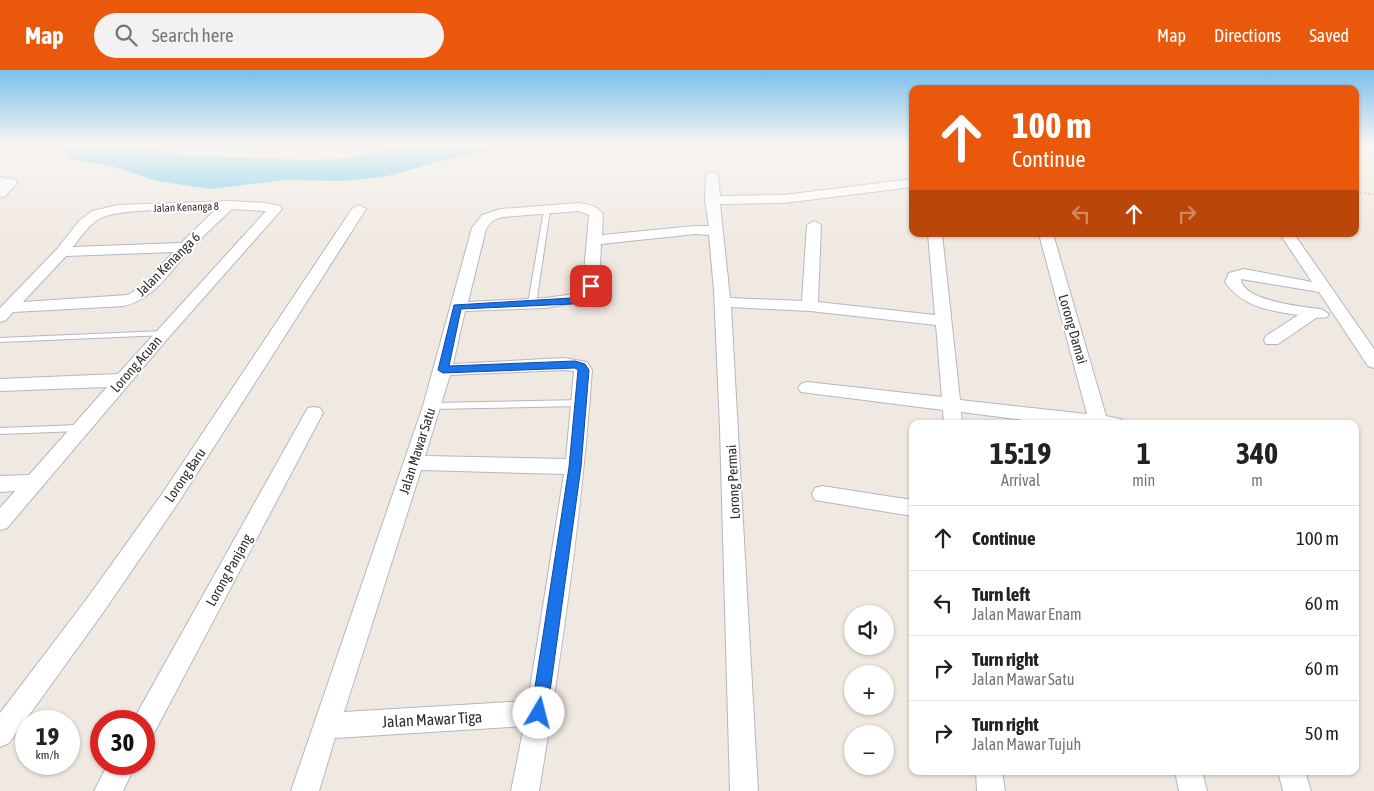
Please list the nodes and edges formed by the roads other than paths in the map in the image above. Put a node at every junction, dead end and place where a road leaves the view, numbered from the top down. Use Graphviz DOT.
graph roads {
  1 [pos="712,178"];
  2 [pos="0,181"];
  3 [pos="909,182"];
  4 [pos="0,193"];
  5 [pos="712,200"];
  6 [pos="229,205"];
  7 [pos="359,209"];
  8 [pos="276,210"];
  9 [pos="547,210"];
  10 [pos="97,214"];
  11 [pos="814,225"];
  12 [pos="715,231"];
  13 [pos="936,237"];
  14 [pos="1047,237"];
  15 [pos="1289,237"];
  16 [pos="596,240"];
  17 [pos="185,248"];
  18 [pos="62,252"];
  19 [pos="1325,289"];
  20 [pos="723,302"];
  21 [pos="532,304"];
  22 [pos="810,306"];
  23 [pos="457,307"];
  24 [pos="4,313"];
  25 [pos="1313,313"];
  26 [pos="1344,317"];
  27 [pos="942,321"];
  28 [pos="163,333"];
  29 [pos="0,340"];
  30 [pos="1272,340"];
  31 [pos="1374,362"];
  32 [pos="443,370"];
  33 [pos="122,380"];
  34 [pos="0,385"];
  35 [pos="807,388"];
  36 [pos="581,403"];
  37 [pos="951,404"];
  38 [pos="432,406"];
  39 [pos="314,413"];
  40 [pos="953,420"];
  41 [pos="1080,420"];
  42 [pos="1103,420"];
  43 [pos="79,428"];
  44 [pos="0,431"];
  45 [pos="414,463"];
  46 [pos="575,467"];
  47 [pos="34,482"];
  48 [pos="0,484"];
  49 [pos="822,494"];
  50 [pos="909,508"];
  51 [pos="0,522"];
  52 [pos="153,710"];
  53 [pos="539,713"];
  54 [pos="325,726"];
  55 [pos="0,734"];
  56 [pos="117,775"];
  57 [pos="989,775"];
  58 [pos="1189,775"];
  59 [pos="1292,775"];
  60 [pos="108,791"];
  61 [pos="305,791"];
  62 [pos="525,791"];
  63 [pos="744,791"];
  64 [pos="991,791"];
  65 [pos="1193,791"];
  66 [pos="1297,791"];
  1 -- 5 [label="street, Lorong Permai"];
  2 -- 4 [label="street"];
  3 -- 5 [label="street"];
  5 -- 12 [label="street, Lorong Permai"];
  6 -- 8 [label="street, Jalan Kenanga 8"];
  6 -- 10 [label="street, Jalan Kenanga 8"];
  6 -- 17 [label="street, Jalan Kenanga 6"];
  7 -- 55 [label="street, Lorong Baru"];
  8 -- 28 [label="street, Lorong Acuan"];
  9 -- 16 [label="street, Jalan Mawar Satu"];
  9 -- 21 [label="lane"];
  9 -- 23 [label="street, Jalan Mawar Satu"];
  10 -- 18 [label="street"];
  11 -- 22 [label="street"];
  12 -- 16 [label="street"];
  12 -- 20 [label="street, Lorong Permai"];
  13 -- 27 [label="street"];
  14 -- 42 [label="street, Lorong Damai"];
  15 -- 19 [label="street"];
  16 -- 21 [label="street"];
  17 -- 18 [label="street"];
  17 -- 24 [label="street, Jalan Kenanga 6"];
  18 -- 24 [label="street"];
  19 -- 25 [label="street"];
  19 -- 26 [label="street"];
  20 -- 22 [label="street"];
  20 -- 63 [label="street, Lorong Permai"];
  21 -- 23 [label="street"];
  22 -- 27 [label="street"];
  23 -- 32 [label="street, Jalan Mawar Satu"];
  25 -- 26 [label="street"];
  25 -- 30 [label="street"];
  26 -- 31 [label="street"];
  27 -- 37 [label="street"];
  28 -- 29 [label="lane"];
  28 -- 33 [label="street, Lorong Acuan"];
  32 -- 36 [label="street"];
  32 -- 38 [label="street, Jalan Mawar Satu"];
  33 -- 34 [label="street"];
  33 -- 43 [label="street, Lorong Acuan"];
  35 -- 37 [label="street"];
  36 -- 38 [label="lane"];
  36 -- 46 [label="street"];
  37 -- 40 [label="street"];
  37 -- 41 [label="street"];
  38 -- 45 [label="street, Jalan Mawar Satu"];
  39 -- 52 [label="street, Lorong Panjang"];
  43 -- 44 [label="lane"];
  43 -- 47 [label="street, Lorong Acuan"];
  45 -- 46 [label="street"];
  45 -- 54 [label="street, Jalan Mawar Satu"];
  46 -- 53 [label="street"];
  47 -- 48 [label="street"];
  47 -- 51 [label="street, Lorong Acuan"];
  49 -- 50 [label="street"];
  53 -- 54 [label="street, Jalan Mawar Tiga"];
  53 -- 62 [label="street"];
  54 -- 61 [label="street, Jalan Mawar Satu"];
  56 -- 60 [label="street"];
  57 -- 64 [label="street"];
  58 -- 65 [label="street"];
  59 -- 66 [label="street"];
}
